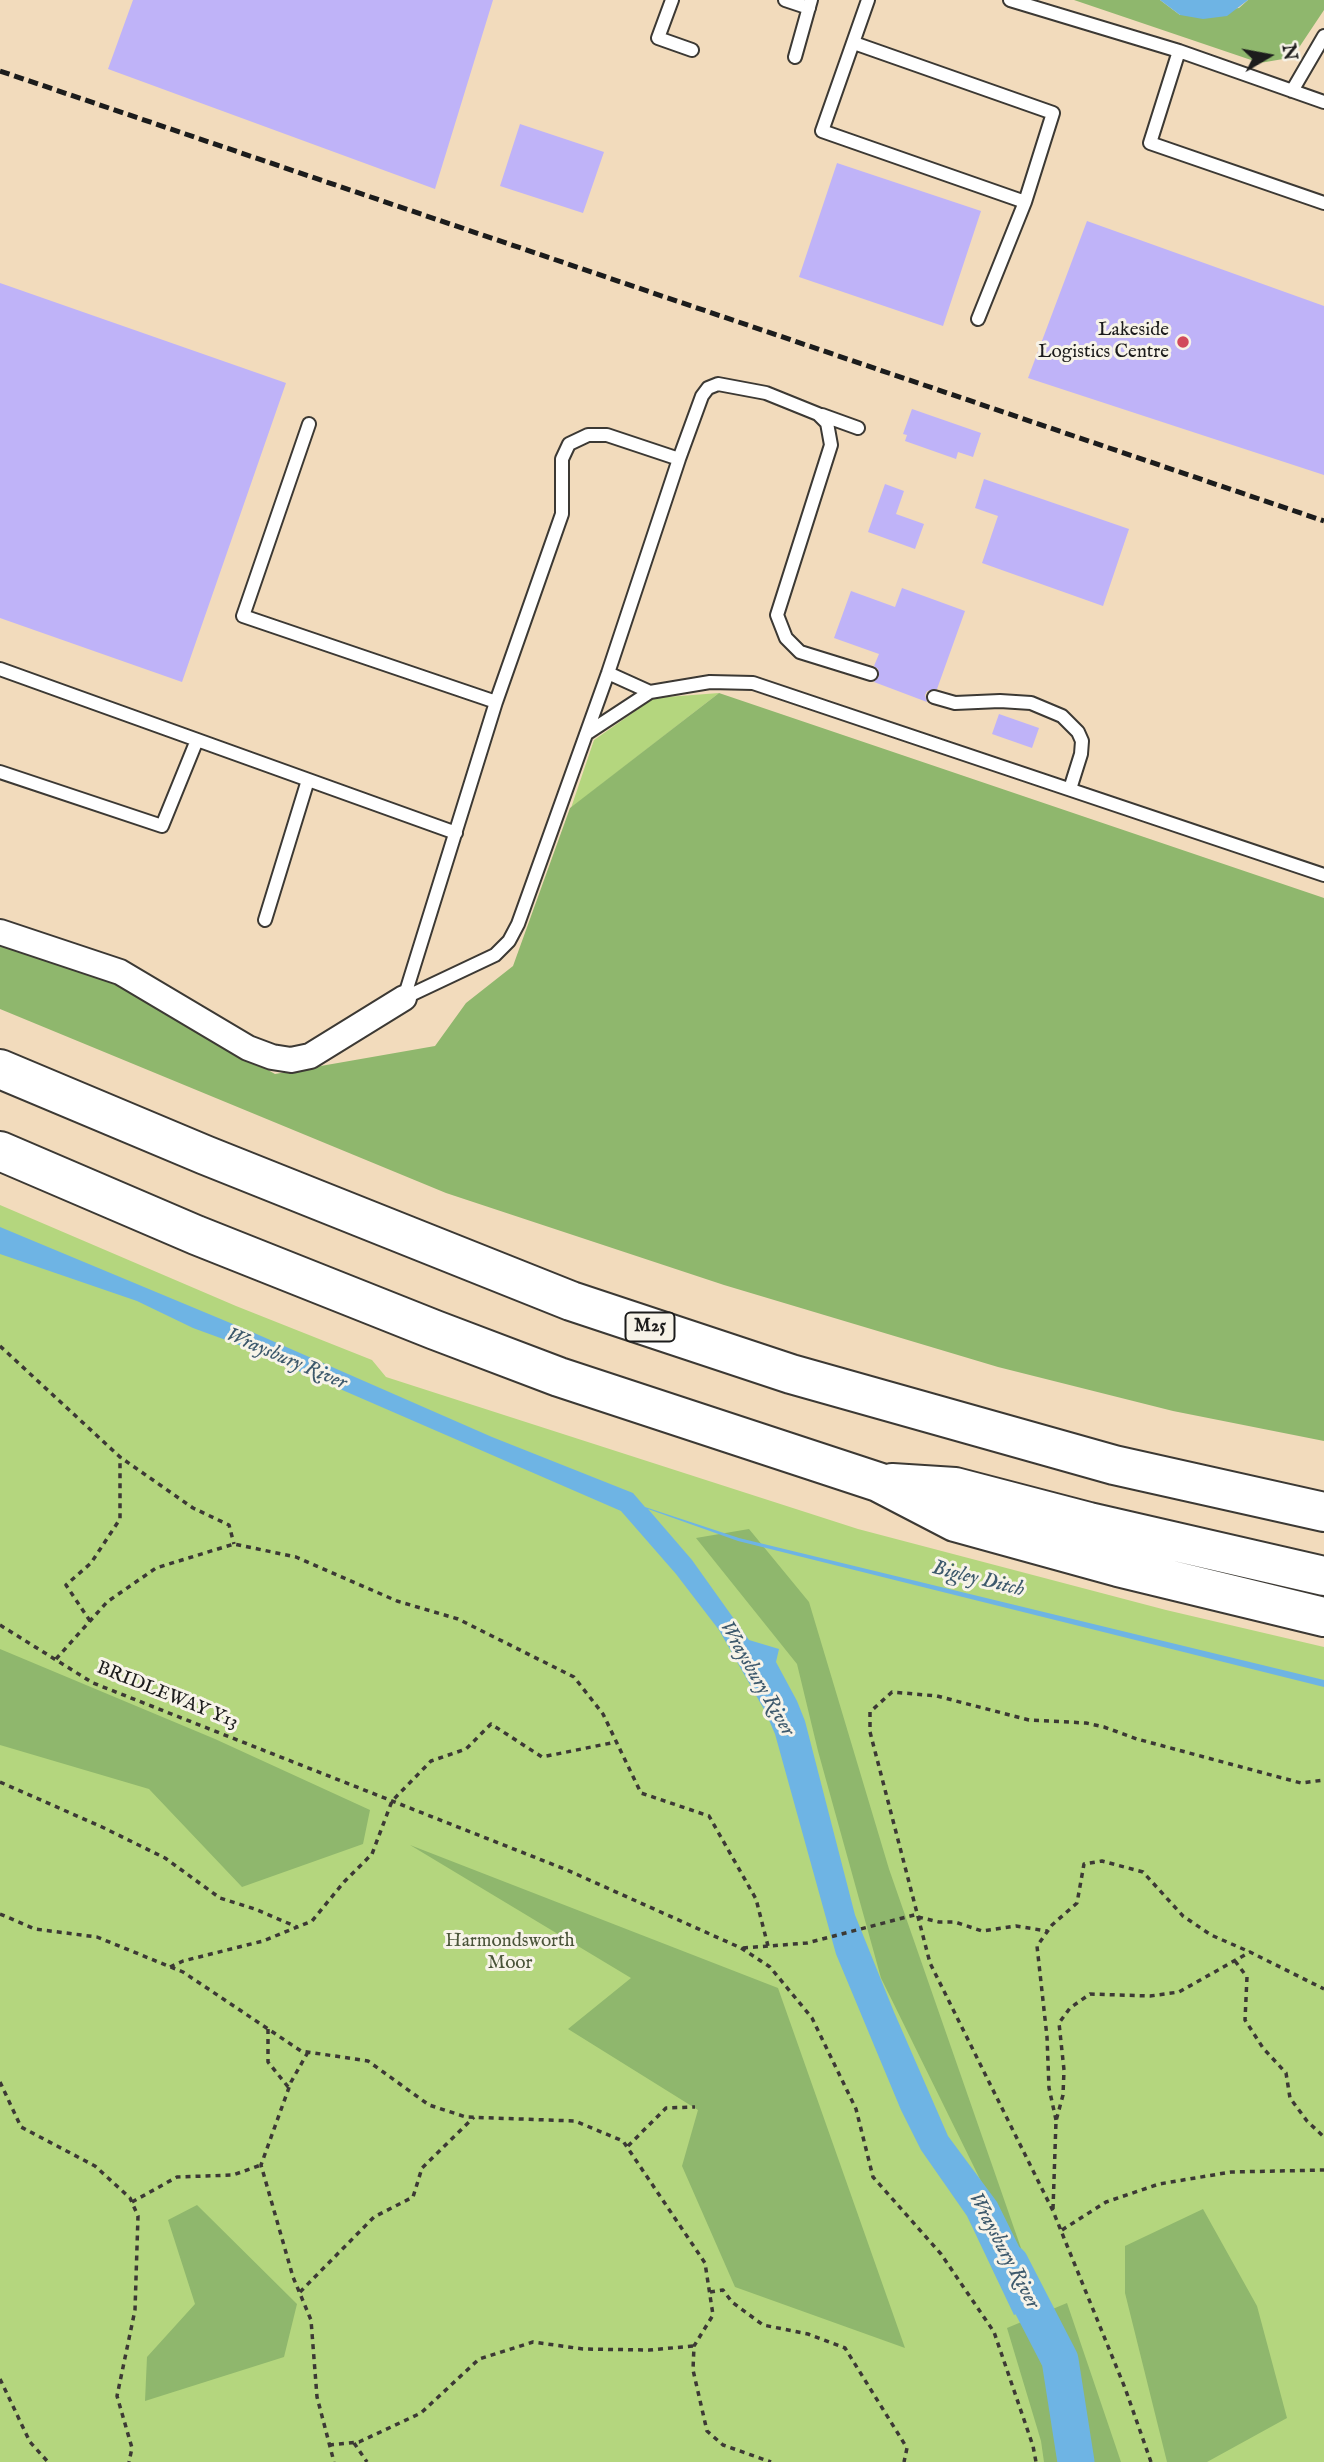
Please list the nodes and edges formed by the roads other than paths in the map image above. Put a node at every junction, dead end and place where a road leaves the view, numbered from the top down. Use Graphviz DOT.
graph roads {
  1 [pos="672,0"];
  2 [pos="785,0"];
  3 [pos="869,0"];
  4 [pos="1010,0"];
  5 [pos="810,4"];
  6 [pos="1324,36"];
  7 [pos="854,43"];
  8 [pos="692,50"];
  9 [pos="1179,51"];
  10 [pos="795,57"];
  11 [pos="1292,91"];
  12 [pos="1324,102"];
  13 [pos="1026,202"];
  14 [pos="1324,203"];
  15 [pos="978,319"];
  16 [pos="818,414"];
  17 [pos="309,424"];
  18 [pos="858,428"];
  19 [pos="679,459"];
  20 [pos="0,669"];
  21 [pos="608,673"];
  22 [pos="871,674"];
  23 [pos="650,692"];
  24 [pos="934,696"];
  25 [pos="496,702"];
  26 [pos="586,734"];
  27 [pos="197,740"];
  28 [pos="0,772"];
  29 [pos="308,780"];
  30 [pos="1070,789"];
  31 [pos="456,833"];
  32 [pos="1324,875"];
  33 [pos="265,920"];
  34 [pos="0,932"];
  35 [pos="404,998"];
  36 [pos="0,1069"];
  37 [pos="0,1151"];
  38 [pos="878,1482"];
  39 [pos="1324,1511"];
  40 [pos="1324,1576"];
  41 [pos="1324,1617"];
  1 -- 8 [label="lane"];
  2 -- 5 [label="lane"];
  3 -- 7 [label="lane"];
  4 -- 9 [label="lane"];
  5 -- 10 [label="lane"];
  6 -- 11 [label="lane"];
  7 -- 13 [label="lane"];
  7 -- 13 [label="lane"];
  9 -- 11 [label="lane"];
  9 -- 14 [label="lane"];
  11 -- 12 [label="lane"];
  13 -- 15 [label="lane"];
  16 -- 18 [label="lane"];
  16 -- 19 [label="lane"];
  16 -- 22 [label="lane"];
  17 -- 25 [label="lane"];
  19 -- 21 [label="lane"];
  19 -- 25 [label="lane"];
  20 -- 27 [label="lane"];
  21 -- 23 [label="lane"];
  21 -- 26 [label="lane"];
  23 -- 26 [label="lane"];
  23 -- 30 [label="lane"];
  24 -- 30 [label="lane"];
  25 -- 31 [label="lane"];
  26 -- 35 [label="lane"];
  27 -- 28 [label="lane"];
  27 -- 29 [label="lane"];
  29 -- 31 [label="lane"];
  29 -- 33 [label="lane"];
  30 -- 32 [label="lane"];
  31 -- 35 [label="lane"];
  34 -- 35 [label="street"];
  36 -- 39 [label="highway, M25"];
  37 -- 38 [label="highway"];
  38 -- 40 [label="highway"];
  38 -- 41 [label="highway"];
}
